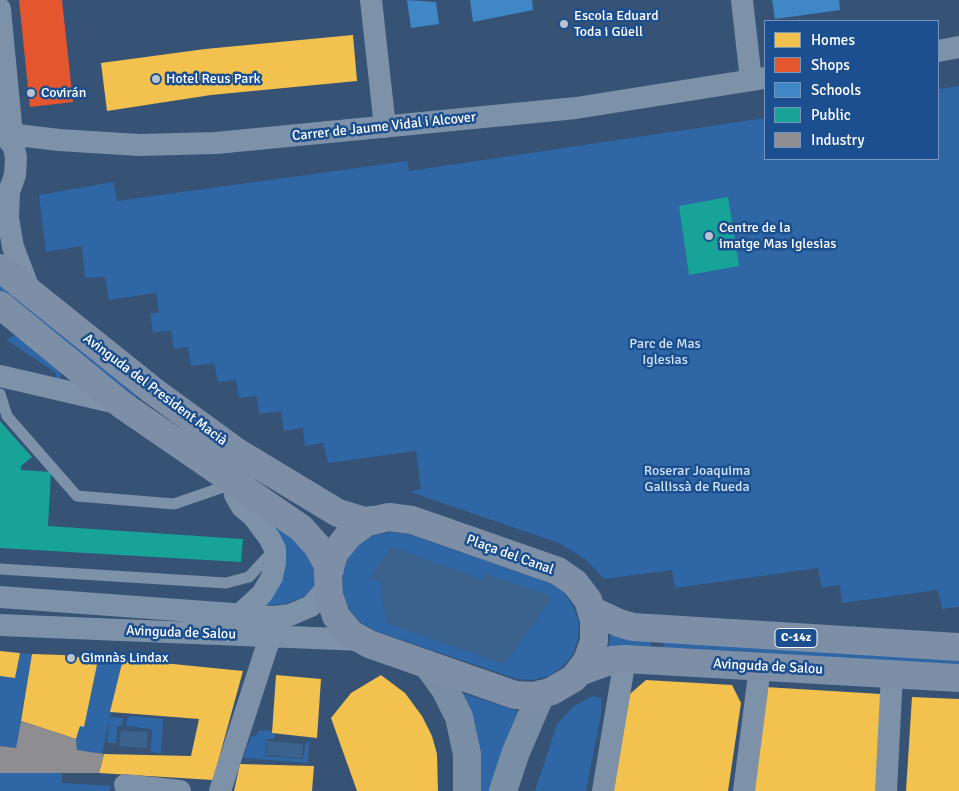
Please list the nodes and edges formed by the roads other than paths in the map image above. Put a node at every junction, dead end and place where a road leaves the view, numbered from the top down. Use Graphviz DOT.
graph roads {
  1 [pos="371,0"];
  2 [pos="742,0"];
  3 [pos="0,9"];
  4 [pos="959,47"];
  5 [pos="939,51"];
  6 [pos="758,79"];
  7 [pos="385,127"];
  8 [pos="5,134"];
  9 [pos="59,140"];
  10 [pos="15,175"];
  11 [pos="0,268"];
  12 [pos="30,292"];
  13 [pos="0,305"];
  14 [pos="0,376"];
  15 [pos="0,394"];
  16 [pos="122,405"];
  17 [pos="234,483"];
  18 [pos="373,520"];
  19 [pos="274,549"];
  20 [pos="0,569"];
  21 [pos="329,578"];
  22 [pos="0,597"];
  23 [pos="591,610"];
  24 [pos="239,615"];
  25 [pos="0,625"];
  26 [pos="272,627"];
  27 [pos="362,640"];
  28 [pos="959,647"];
  29 [pos="625,659"];
  30 [pos="427,664"];
  31 [pos="760,667"];
  32 [pos="579,672"];
  33 [pos="900,675"];
  34 [pos="959,678"];
  35 [pos="541,694"];
  36 [pos="125,785"];
  37 [pos="180,791"];
  38 [pos="220,791"];
  39 [pos="467,791"];
  40 [pos="503,791"];
  41 [pos="603,791"];
  42 [pos="744,791"];
  43 [pos="886,791"];
  44 [pos="901,791"];
  1 -- 7 [label="street"];
  2 -- 6 [label="street"];
  3 -- 8 [label="street"];
  4 -- 5 [label="street"];
  6 -- 7 [label="street, Carrer de Jaume Vidal i Alcover"];
  7 -- 9 [label="street, Carrer de Jaume Vidal i Alcover"];
  8 -- 9 [label="street, Carrer de Jaume Vidal i Alcover"];
  8 -- 10 [label="street"];
  9 -- 10 [label="street"];
  10 -- 12 [label="street"];
  11 -- 12 [label="main road, Avinguda del President Macià"];
  12 -- 18 [label="main road, Avinguda del President Macià"];
  13 -- 16 [label="main road, Avinguda del President Macià"];
  14 -- 16 [label="street"];
  15 -- 17 [label="lane"];
  16 -- 17 [label="main road, Avinguda del President Macià"];
  17 -- 19 [label="street"];
  17 -- 21 [label="main road, Avinguda del President Macià"];
  18 -- 21 [label="main road, Plaça del Canal / C-14z"];
  18 -- 23 [label="main road, Plaça del Canal / C-14z"];
  19 -- 20 [label="lane"];
  19 -- 24 [label="street, Avinguda de Salou"];
  21 -- 26 [label="street, Avinguda de Salou"];
  21 -- 27 [label="main road, Plaça del Canal / C-14z"];
  22 -- 24 [label="street"];
  23 -- 28 [label="main road, C-14z"];
  23 -- 32 [label="main road, Plaça del Canal / C-14z"];
  24 -- 26 [label="street"];
  25 -- 26 [label="street, Avinguda de Salou"];
  26 -- 27 [label="street, Avinguda de Salou"];
  26 -- 38 [label="street"];
  27 -- 30 [label="main road, Plaça del Canal / C-14z"];
  29 -- 31 [label="main road, Avinguda de Salou / C-14z"];
  29 -- 32 [label="main road, Avinguda de Salou / C-14z"];
  29 -- 41 [label="street"];
  30 -- 35 [label="main road, Plaça del Canal / C-14z"];
  30 -- 39 [label="main road"];
  31 -- 33 [label="main road, Avinguda de Salou / C-14z"];
  31 -- 42 [label="street"];
  32 -- 35 [label="main road, Plaça del Canal / C-14z"];
  33 -- 34 [label="main road, Avinguda de Salou / C-14z"];
  33 -- 43 [label="street"];
  33 -- 44 [label="street"];
  35 -- 40 [label="main road"];
  36 -- 37 [label="street"];
}
